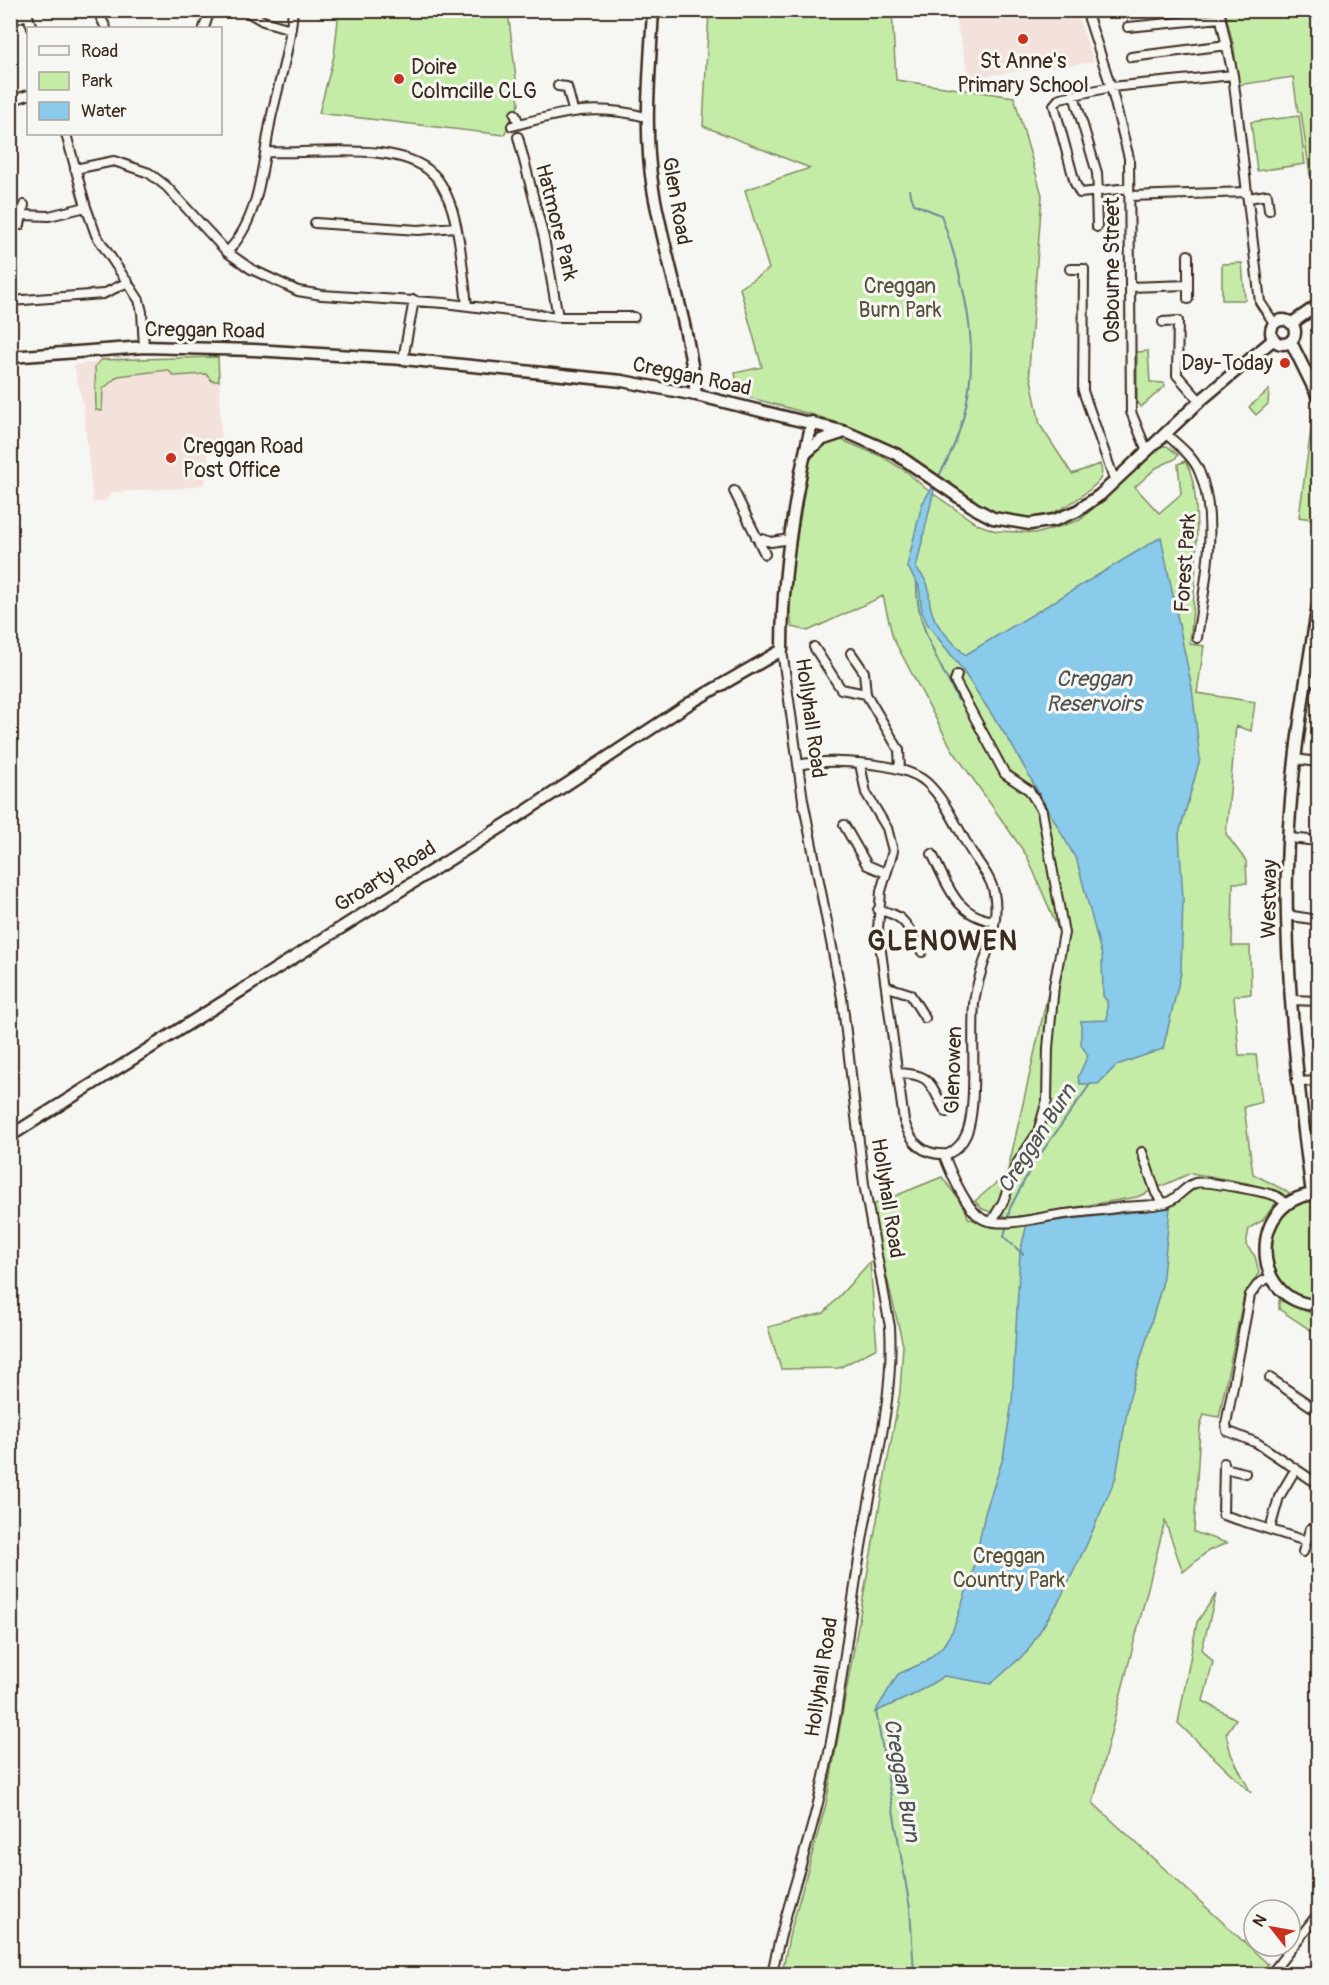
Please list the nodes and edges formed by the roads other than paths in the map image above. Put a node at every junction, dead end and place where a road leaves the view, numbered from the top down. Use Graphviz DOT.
graph roads {
  1 [pos="97,10"];
  2 [pos="210,10"];
  3 [pos="244,10"];
  4 [pos="293,10"];
  5 [pos="653,10"];
  6 [pos="1086,10"];
  7 [pos="27,13"];
  8 [pos="1220,14"];
  9 [pos="10,21"];
  10 [pos="106,27"];
  11 [pos="204,27"];
  12 [pos="1128,27"];
  13 [pos="291,29"];
  14 [pos="1227,45"];
  15 [pos="1131,57"];
  16 [pos="1233,75"];
  17 [pos="558,86"];
  18 [pos="1111,87"];
  19 [pos="27,95"];
  20 [pos="1074,95"];
  21 [pos="10,101"];
  22 [pos="573,110"];
  23 [pos="515,114"];
  24 [pos="646,117"];
  25 [pos="66,135"];
  26 [pos="518,136"];
  27 [pos="266,152"];
  28 [pos="75,169"];
  29 [pos="1097,191"];
  30 [pos="1129,192"];
  31 [pos="1247,195"];
  32 [pos="24,205"];
  33 [pos="86,207"];
  34 [pos="1269,210"];
  35 [pos="23,215"];
  36 [pos="315,223"];
  37 [pos="20,225"];
  38 [pos="456,227"];
  39 [pos="1097,227"];
  40 [pos="227,252"];
  41 [pos="1188,255"];
  42 [pos="1070,269"];
  43 [pos="128,282"];
  44 [pos="1188,285"];
  45 [pos="1130,286"];
  46 [pos="1188,299"];
  47 [pos="414,300"];
  48 [pos="10,301"];
  49 [pos="467,305"];
  50 [pos="1318,305"];
  51 [pos="558,317"];
  52 [pos="634,317"];
  53 [pos="1163,322"];
  54 [pos="1274,323"];
  55 [pos="1292,323"];
  56 [pos="1274,339"];
  57 [pos="1291,342"];
  58 [pos="144,347"];
  59 [pos="10,357"];
  60 [pos="403,359"];
  61 [pos="696,395"];
  62 [pos="1318,397"];
  63 [pos="1200,401"];
  64 [pos="812,422"];
  65 [pos="846,432"];
  66 [pos="1165,433"];
  67 [pos="1147,451"];
  68 [pos="806,453"];
  69 [pos="1115,482"];
  70 [pos="734,491"];
  71 [pos="756,537"];
  72 [pos="790,539"];
  73 [pos="765,554"];
  74 [pos="1318,605"];
  75 [pos="1197,638"];
  76 [pos="814,647"];
  77 [pos="782,650"];
  78 [pos="851,653"];
  79 [pos="957,675"];
  80 [pos="1305,680"];
  81 [pos="1318,682"];
  82 [pos="866,694"];
  83 [pos="1295,759"];
  84 [pos="1318,762"];
  85 [pos="860,764"];
  86 [pos="798,765"];
  87 [pos="900,770"];
  88 [pos="844,825"];
  89 [pos="1290,838"];
  90 [pos="1318,841"];
  91 [pos="932,854"];
  92 [pos="886,873"];
  93 [pos="878,910"];
  94 [pos="1286,915"];
  95 [pos="1318,920"];
  96 [pos="993,921"];
  97 [pos="922,952"];
  98 [pos="888,987"];
  99 [pos="1291,1000"];
  100 [pos="1318,1001"];
  101 [pos="925,1018"];
  102 [pos="898,1073"];
  103 [pos="1318,1081"];
  104 [pos="1296,1082"];
  105 [pos="946,1112"];
  106 [pos="10,1136"];
  107 [pos="1142,1152"];
  108 [pos="944,1155"];
  109 [pos="1313,1158"];
  110 [pos="1315,1194"];
  111 [pos="1163,1203"];
  112 [pos="1287,1205"];
  113 [pos="997,1221"];
  114 [pos="1272,1277"];
  115 [pos="1318,1305"];
  116 [pos="1270,1378"];
  117 [pos="1318,1411"];
  118 [pos="1295,1470"];
  119 [pos="1245,1473"];
  120 [pos="1318,1484"];
  121 [pos="1310,1528"];
  122 [pos="1270,1530"];
  123 [pos="1306,1541"];
  124 [pos="1303,1552"];
  125 [pos="1318,1914"];
  126 [pos="772,1974"];
  127 [pos="1271,1974"];
  1 -- 10 [label="street"];
  2 -- 11 [label="street"];
  3 -- 13 [label="street"];
  4 -- 13 [label="street"];
  5 -- 24 [label="street, Glen Road"];
  6 -- 18 [label="street, Osbourne Street"];
  7 -- 9 [label="street"];
  8 -- 12 [label="street"];
  8 -- 14 [label="street"];
  13 -- 27 [label="street"];
  14 -- 15 [label="street"];
  14 -- 16 [label="street"];
  16 -- 18 [label="street"];
  16 -- 31 [label="street"];
  17 -- 22 [label="street"];
  18 -- 20 [label="street"];
  18 -- 30 [label="street, Osbourne Street"];
  19 -- 21 [label="street"];
  20 -- 29 [label="street"];
  20 -- 29 [label="street"];
  22 -- 23 [label="street"];
  22 -- 24 [label="street"];
  24 -- 61 [label="street, Glen Road"];
  25 -- 28 [label="street"];
  26 -- 51 [label="street, Hatmore Park"];
  27 -- 38 [label="street"];
  27 -- 40 [label="street"];
  28 -- 33 [label="street"];
  28 -- 40 [label="street"];
  29 -- 30 [label="street"];
  29 -- 39 [label="street"];
  30 -- 31 [label="street"];
  30 -- 45 [label="street, Osbourne Street"];
  31 -- 34 [label="street"];
  31 -- 54 [label="street"];
  32 -- 35 [label="street"];
  33 -- 35 [label="street"];
  33 -- 43 [label="street"];
  35 -- 37 [label="street"];
  36 -- 38 [label="street"];
  38 -- 49 [label="street"];
  40 -- 47 [label="street"];
  41 -- 44 [label="street"];
  42 -- 69 [label="street"];
  43 -- 48 [label="street"];
  43 -- 58 [label="street"];
  44 -- 45 [label="street"];
  44 -- 46 [label="street"];
  45 -- 67 [label="street, Osbourne Street"];
  47 -- 49 [label="street"];
  47 -- 60 [label="street"];
  49 -- 51 [label="street"];
  50 -- 55 [label="street"];
  51 -- 52 [label="street"];
  53 -- 63 [label="street"];
  54 -- 55 [label="street"];
  54 -- 56 [label="street"];
  55 -- 57 [label="street"];
  56 -- 57 [label="street"];
  56 -- 63 [label="street, Creggan Road"];
  57 -- 62 [label="street"];
  58 -- 59 [label="street, Creggan Road"];
  58 -- 60 [label="street, Creggan Road"];
  60 -- 61 [label="street, Creggan Road"];
  61 -- 64 [label="street, Creggan Road"];
  63 -- 66 [label="street, Creggan Road"];
  64 -- 65 [label="street, Creggan Road"];
  64 -- 68 [label="street, Hollyhall Road"];
  65 -- 68 [label="street"];
  65 -- 69 [label="street, Creggan Road"];
  66 -- 67 [label="street, Creggan Road"];
  66 -- 75 [label="street, Forest Park"];
  67 -- 69 [label="street, Creggan Road"];
  68 -- 72 [label="street, Hollyhall Road"];
  70 -- 71 [label="street"];
  71 -- 72 [label="street"];
  71 -- 73 [label="street"];
  72 -- 77 [label="street, Hollyhall Road"];
  74 -- 80 [label="street, Westway"];
  76 -- 82 [label="street"];
  77 -- 86 [label="street, Hollyhall Road"];
  77 -- 106 [label="street, Groarty Road"];
  78 -- 82 [label="street"];
  79 -- 113 [label="street"];
  80 -- 81 [label="street"];
  80 -- 83 [label="street, Westway"];
  82 -- 87 [label="street"];
  83 -- 84 [label="street"];
  83 -- 89 [label="street, Westway"];
  85 -- 86 [label="street, Glenowen"];
  85 -- 87 [label="street, Glenowen"];
  85 -- 92 [label="street"];
  86 -- 126 [label="street, Hollyhall Road"];
  87 -- 96 [label="street, Glenowen"];
  88 -- 92 [label="street"];
  89 -- 90 [label="street"];
  89 -- 94 [label="street, Westway"];
  91 -- 96 [label="street"];
  92 -- 93 [label="street"];
  93 -- 97 [label="street"];
  93 -- 98 [label="street"];
  94 -- 95 [label="street"];
  94 -- 99 [label="street, Westway"];
  96 -- 108 [label="street, Glenowen"];
  98 -- 101 [label="street"];
  98 -- 102 [label="street"];
  99 -- 100 [label="street"];
  99 -- 104 [label="street, Westway"];
  102 -- 105 [label="street"];
  102 -- 108 [label="street"];
  103 -- 104 [label="street"];
  104 -- 109 [label="street, Westway"];
  107 -- 111 [label="street"];
  108 -- 113 [label="street"];
  109 -- 110 [label="street, Westway"];
  110 -- 112 [label="street"];
  111 -- 112 [label="street"];
  111 -- 113 [label="street"];
  112 -- 114 [label="street"];
  114 -- 115 [label="street"];
  114 -- 118 [label="street"];
  116 -- 117 [label="street"];
  118 -- 120 [label="street"];
  118 -- 122 [label="street"];
  119 -- 122 [label="street"];
  121 -- 123 [label="street"];
  122 -- 123 [label="street"];
  123 -- 124 [label="street"];
  125 -- 127 [label="street"];
}
